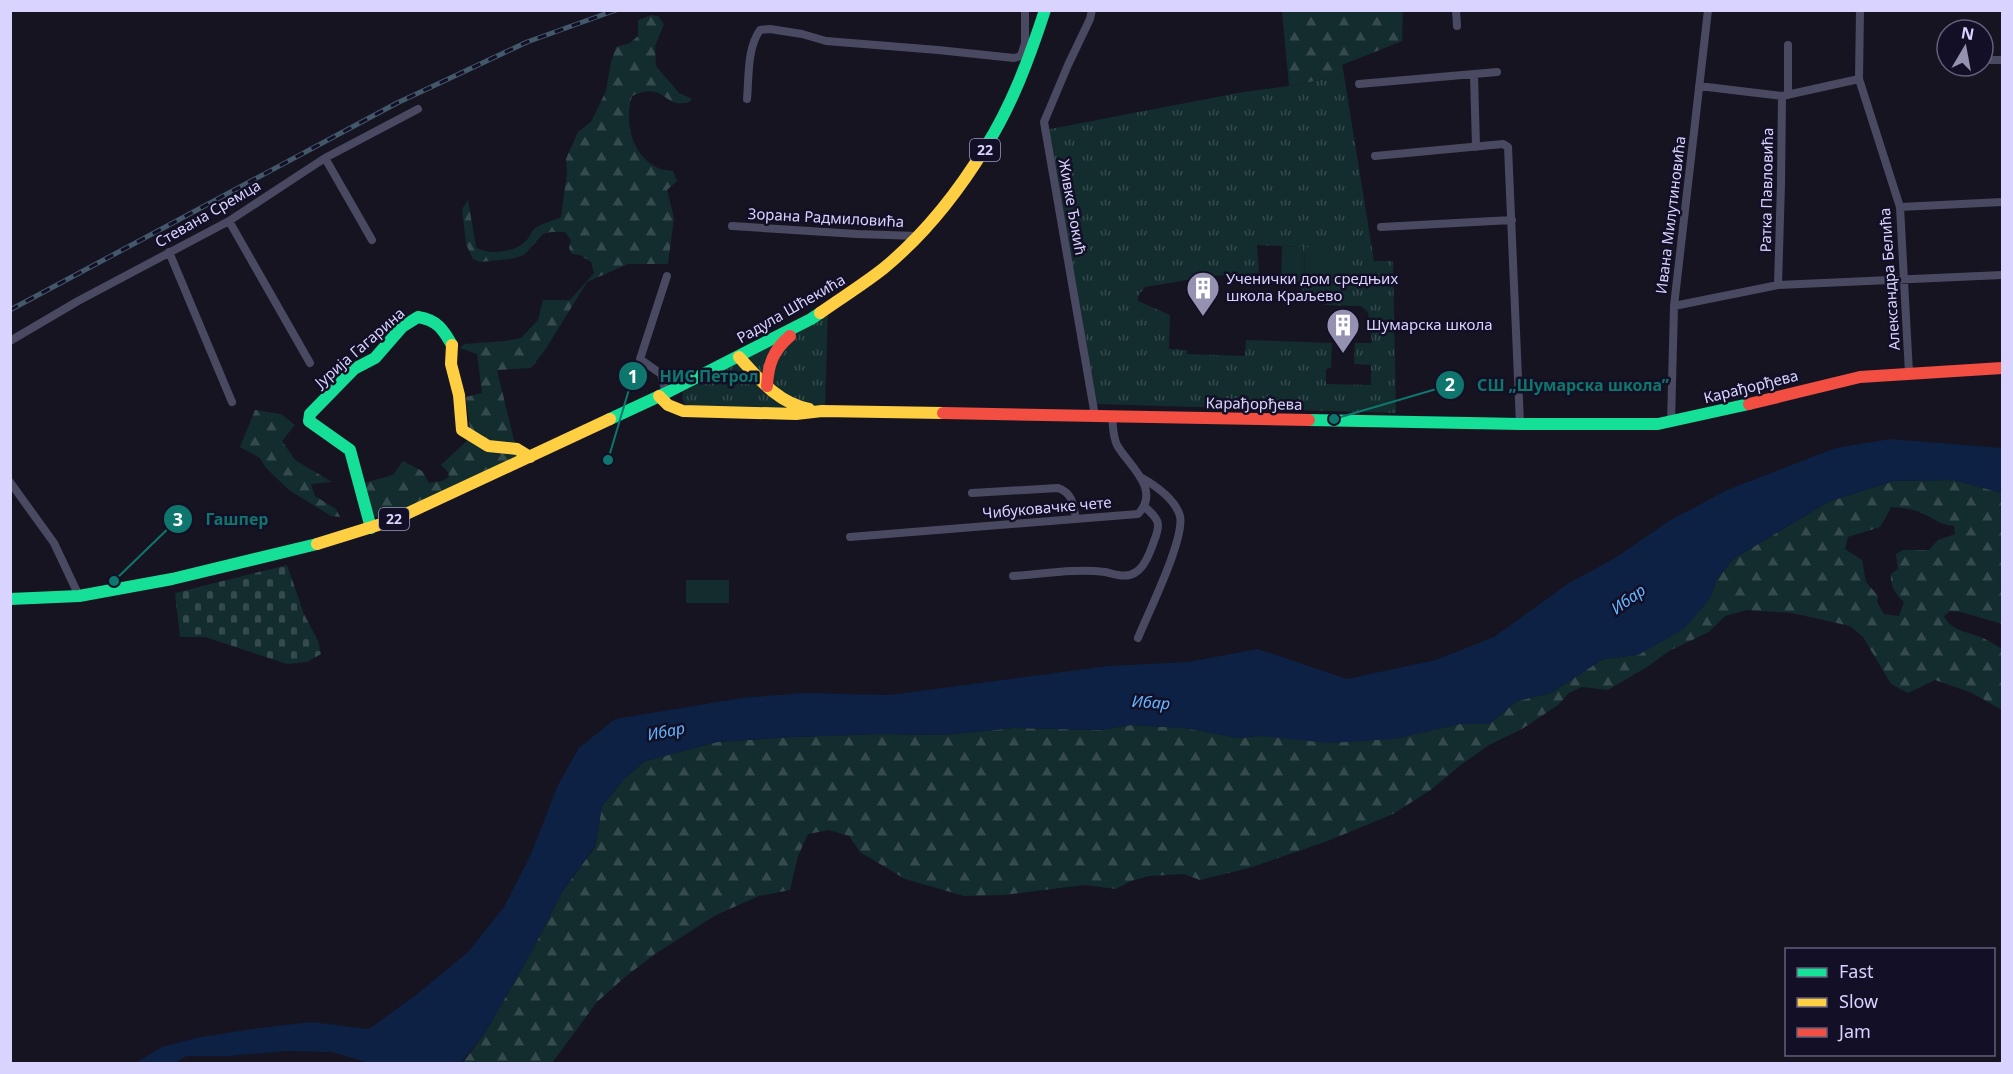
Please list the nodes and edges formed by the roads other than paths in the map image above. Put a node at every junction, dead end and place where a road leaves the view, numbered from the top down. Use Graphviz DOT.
graph roads {
  1 [pos="1025,10"];
  2 [pos="1045,10"];
  3 [pos="1092,10"];
  4 [pos="1456,10"];
  5 [pos="1708,10"];
  6 [pos="1860,10"];
  7 [pos="1457,26"];
  8 [pos="1788,45"];
  9 [pos="1497,72"];
  10 [pos="1474,74"];
  11 [pos="1859,79"];
  12 [pos="1359,84"];
  13 [pos="1699,86"];
  14 [pos="1785,95"];
  15 [pos="747,99"];
  16 [pos="418,109"];
  17 [pos="1476,147"];
  18 [pos="1375,156"];
  19 [pos="325,158"];
  20 [pos="2002,202"];
  21 [pos="1900,207"];
  22 [pos="229,220"];
  23 [pos="1512,220"];
  24 [pos="732,226"];
  25 [pos="1381,227"];
  26 [pos="918,236"];
  27 [pos="372,240"];
  28 [pos="169,252"];
  29 [pos="2002,275"];
  30 [pos="667,276"];
  31 [pos="1904,280"];
  32 [pos="1778,285"];
  33 [pos="1674,306"];
  34 [pos="811,319"];
  35 [pos="10,341"];
  36 [pos="739,357"];
  37 [pos="310,363"];
  38 [pos="2002,368"];
  39 [pos="1910,373"];
  40 [pos="767,386"];
  41 [pos="665,398"];
  42 [pos="232,402"];
  43 [pos="822,411"];
  44 [pos="1095,416"];
  45 [pos="1112,417"];
  46 [pos="1671,423"];
  47 [pos="1520,424"];
  48 [pos="530,457"];
  49 [pos="1142,478"];
  50 [pos="10,482"];
  51 [pos="972,493"];
  52 [pos="1144,506"];
  53 [pos="1076,519"];
  54 [pos="370,528"];
  55 [pos="850,537"];
  56 [pos="1013,576"];
  57 [pos="79,596"];
  58 [pos="10,599"];
  59 [pos="1138,638"];
  1 -- 15 [label="street"];
  2 -- 26 [label="street, Радула Шћекића / 22"];
  3 -- 44 [label="street, Живке Ђокић"];
  4 -- 7 [label="street"];
  5 -- 13 [label="street, Ивана Милутиновића"];
  6 -- 11 [label="street, Александра Белића"];
  8 -- 14 [label="street, Ратка Павловића"];
  9 -- 10 [label="street"];
  10 -- 12 [label="street"];
  10 -- 17 [label="street"];
  11 -- 14 [label="street"];
  11 -- 21 [label="street, Александра Белића"];
  13 -- 14 [label="street"];
  13 -- 33 [label="street, Ивана Милутиновића"];
  14 -- 32 [label="street, Ратка Павловића"];
  16 -- 19 [label="street, Стевана Сремца"];
  17 -- 18 [label="street"];
  17 -- 23 [label="street"];
  19 -- 22 [label="street, Стевана Сремца"];
  19 -- 27 [label="street"];
  20 -- 21 [label="street"];
  21 -- 31 [label="street, Александра Белића"];
  22 -- 28 [label="street, Стевана Сремца"];
  22 -- 37 [label="street"];
  23 -- 25 [label="street"];
  23 -- 47 [label="street"];
  24 -- 26 [label="street, Зорана Радмиловића"];
  26 -- 34 [label="street, Радула Шћекића / 22"];
  28 -- 35 [label="street, Стевана Сремца"];
  28 -- 42 [label="street"];
  29 -- 31 [label="street"];
  30 -- 41 [label="street"];
  31 -- 32 [label="street"];
  31 -- 39 [label="street, Александра Белића"];
  32 -- 33 [label="street"];
  33 -- 46 [label="street, Ивана Милутиновића"];
  34 -- 36 [label="street, Радула Шћекића / 22"];
  34 -- 40 [label="street"];
  36 -- 40 [label="street, Карађорђева"];
  36 -- 41 [label="street, Радула Шћекића / 22"];
  38 -- 39 [label="street, Карађорђева"];
  39 -- 46 [label="street, Карађорђева"];
  40 -- 43 [label="street, Карађорђева"];
  41 -- 43 [label="street, Карађорђева"];
  41 -- 48 [label="street, Радула Шћекића / 22"];
  43 -- 44 [label="street, Карађорђева"];
  44 -- 45 [label="street, Карађорђева"];
  45 -- 47 [label="street, Карађорђева"];
  45 -- 49 [label="street"];
  46 -- 47 [label="street, Карађорђева"];
  48 -- 54 [label="street, Радула Шћекића / 22"];
  48 -- 54 [label="street, Јурија Гагарина"];
  49 -- 52 [label="street"];
  49 -- 59 [label="street"];
  50 -- 57 [label="street"];
  51 -- 53 [label="street"];
  52 -- 53 [label="street, Чибуковачке чете"];
  52 -- 56 [label="street"];
  53 -- 55 [label="street, Чибуковачке чете"];
  54 -- 57 [label="street, Радула Шћекића / 22"];
  57 -- 58 [label="street, 22"];
}
